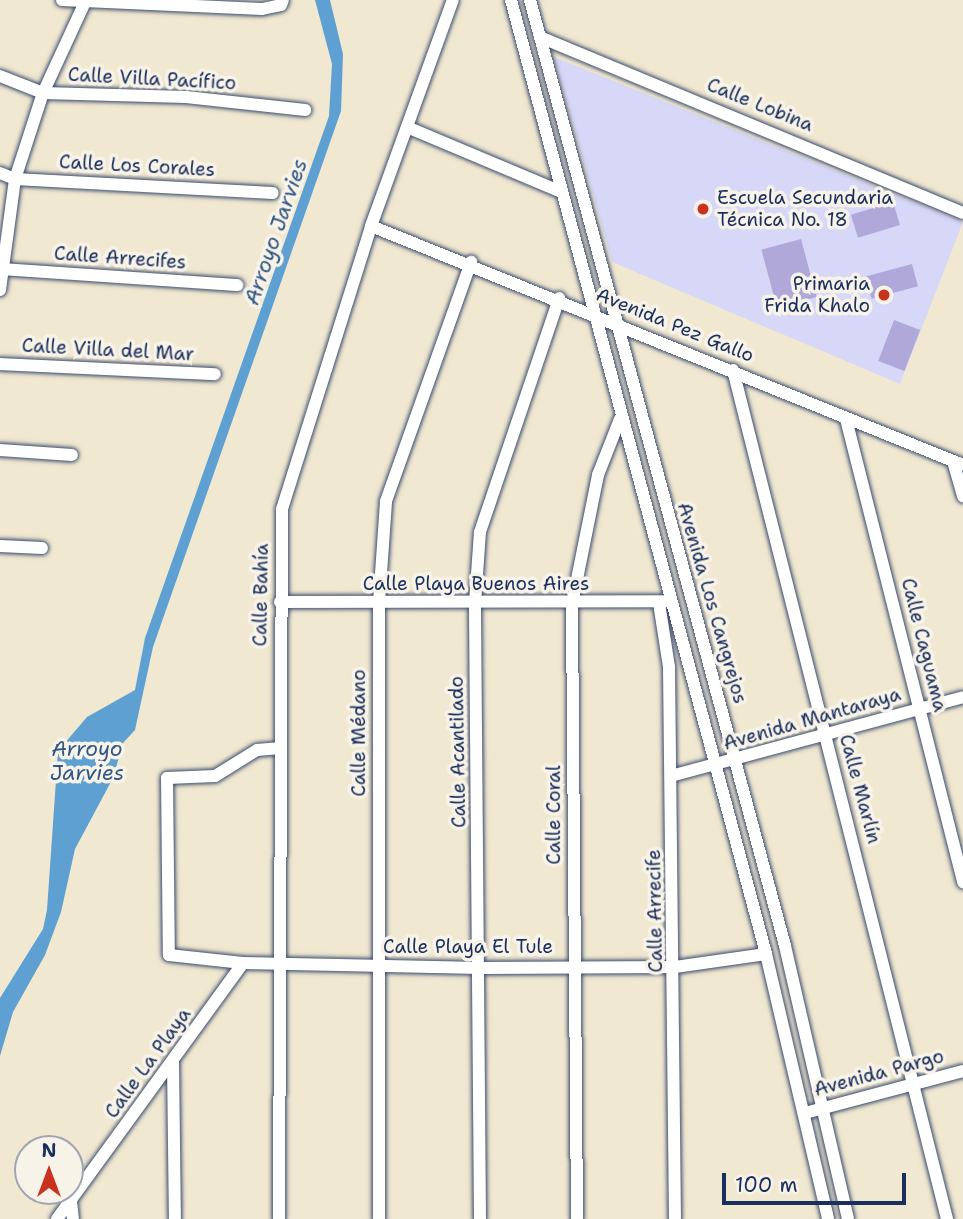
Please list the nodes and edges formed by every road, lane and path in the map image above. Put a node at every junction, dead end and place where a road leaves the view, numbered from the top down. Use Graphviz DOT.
graph roads {
  1 [pos="62,0"];
  2 [pos="453,0"];
  3 [pos="511,0"];
  4 [pos="530,0"];
  5 [pos="85,2"];
  6 [pos="282,2"];
  7 [pos="540,37"];
  8 [pos="0,76"];
  9 [pos="43,93"];
  10 [pos="305,110"];
  11 [pos="407,127"];
  12 [pos="0,173"];
  13 [pos="15,179"];
  14 [pos="562,192"];
  15 [pos="273,193"];
  16 [pos="963,213"];
  17 [pos="371,226"];
  18 [pos="471,262"];
  19 [pos="1,270"];
  20 [pos="237,285"];
  21 [pos="0,290"];
  22 [pos="559,298"];
  23 [pos="595,313"];
  24 [pos="616,322"];
  25 [pos="0,364"];
  26 [pos="733,370"];
  27 [pos="215,374"];
  28 [pos="620,419"];
  29 [pos="846,419"];
  30 [pos="0,450"];
  31 [pos="72,455"];
  32 [pos="958,463"];
  33 [pos="963,497"];
  34 [pos="0,546"];
  35 [pos="42,548"];
  36 [pos="280,602"];
  37 [pos="379,602"];
  38 [pos="665,602"];
  39 [pos="475,603"];
  40 [pos="572,604"];
  41 [pos="963,697"];
  42 [pos="921,709"];
  43 [pos="825,736"];
  44 [pos="280,748"];
  45 [pos="736,761"];
  46 [pos="717,766"];
  47 [pos="671,776"];
  48 [pos="963,882"];
  49 [pos="766,954"];
  50 [pos="280,962"];
  51 [pos="243,963"];
  52 [pos="377,966"];
  53 [pos="574,967"];
  54 [pos="675,967"];
  55 [pos="481,968"];
  56 [pos="173,1062"];
  57 [pos="963,1071"];
  58 [pos="916,1083"];
  59 [pos="823,1108"];
  60 [pos="805,1113"];
  61 [pos="84,1183"];
  62 [pos="68,1205"];
  63 [pos="57,1219"];
  64 [pos="175,1219"];
  65 [pos="279,1219"];
  66 [pos="379,1219"];
  67 [pos="480,1219"];
  68 [pos="577,1219"];
  69 [pos="675,1219"];
  70 [pos="828,1219"];
  71 [pos="848,1219"];
  72 [pos="947,1219"];
  1 -- 5 [label="street"];
  2 -- 11 [label="street, Calle Bahía"];
  3 -- 14 [label="street, Avenida Los Cangrejos"];
  4 -- 7 [label="street, Avenida Los Cangrejos"];
  5 -- 6 [label="street"];
  5 -- 9 [label="street"];
  7 -- 16 [label="street, Calle Lobina"];
  7 -- 24 [label="street, Avenida Los Cangrejos"];
  8 -- 9 [label="street, Calle Villa Pacífico"];
  9 -- 10 [label="street, Calle Villa Pacífico"];
  9 -- 13 [label="street"];
  11 -- 14 [label="street"];
  11 -- 17 [label="street, Calle Bahía"];
  12 -- 13 [label="street, Calle Los Corales"];
  13 -- 15 [label="street, Calle Los Corales"];
  13 -- 19 [label="street"];
  14 -- 23 [label="street, Avenida Los Cangrejos"];
  17 -- 18 [label="street, Avenida Pez Gallo"];
  17 -- 36 [label="street, Calle Bahía"];
  18 -- 22 [label="street, Avenida Pez Gallo"];
  18 -- 37 [label="street, Calle Médano"];
  19 -- 20 [label="street, Calle Arrecifes"];
  19 -- 21 [label="street"];
  22 -- 23 [label="street, Avenida Pez Gallo"];
  22 -- 39 [label="street, Calle Acantilado"];
  23 -- 24 [label="street, Avenida Pez Gallo"];
  23 -- 28 [label="street, Avenida Los Cangrejos"];
  24 -- 26 [label="street, Avenida Pez Gallo"];
  24 -- 45 [label="street, Avenida Los Cangrejos"];
  25 -- 27 [label="street, Calle Villa del Mar"];
  26 -- 29 [label="street, Avenida Pez Gallo"];
  26 -- 43 [label="street, Calle Marlín"];
  28 -- 38 [label="street, Avenida Los Cangrejos"];
  28 -- 40 [label="street, Calle Coral"];
  29 -- 32 [label="street, Avenida Pez Gallo"];
  29 -- 42 [label="street, Calle Caguama"];
  30 -- 31 [label="street"];
  32 -- 33 [label="street"];
  34 -- 35 [label="street"];
  36 -- 37 [label="street, Calle Playa Buenos Aires"];
  36 -- 44 [label="street, Calle Bahía"];
  37 -- 39 [label="street, Calle Playa Buenos Aires"];
  37 -- 52 [label="street, Calle Médano"];
  38 -- 40 [label="street, Calle Playa Buenos Aires"];
  38 -- 46 [label="street, Avenida Los Cangrejos"];
  38 -- 47 [label="street, Calle Arrecife"];
  39 -- 40 [label="street, Calle Playa Buenos Aires"];
  39 -- 55 [label="street, Calle Acantilado"];
  40 -- 53 [label="street, Calle Coral"];
  41 -- 42 [label="street, Avenida Mantaraya"];
  42 -- 43 [label="street, Avenida Mantaraya"];
  42 -- 48 [label="street, Calle Caguama"];
  43 -- 45 [label="street, Avenida Mantaraya"];
  43 -- 58 [label="street, Calle Marlín"];
  44 -- 50 [label="street, Calle Bahía"];
  44 -- 51 [label="street, Calle Playa El Tule"];
  45 -- 46 [label="street, Avenida Mantaraya"];
  45 -- 59 [label="street, Avenida Los Cangrejos"];
  46 -- 47 [label="street, Avenida Mantaraya"];
  46 -- 49 [label="street, Avenida Los Cangrejos"];
  47 -- 54 [label="street, Calle Arrecife"];
  49 -- 54 [label="street, Calle Playa El Tule"];
  49 -- 60 [label="street, Avenida Los Cangrejos"];
  50 -- 51 [label="street, Calle Playa El Tule"];
  50 -- 52 [label="street, Calle Playa El Tule"];
  50 -- 65 [label="street, Calle Bahía"];
  51 -- 56 [label="street, Calle La Playa"];
  52 -- 55 [label="street, Calle Playa El Tule"];
  52 -- 66 [label="street, Calle Médano"];
  53 -- 54 [label="street, Calle Playa El Tule"];
  53 -- 55 [label="street, Calle Playa El Tule"];
  53 -- 68 [label="street, Calle Coral"];
  54 -- 69 [label="street, Calle Arrecife"];
  55 -- 67 [label="street, Calle Acantilado"];
  56 -- 61 [label="street, Calle La Playa"];
  56 -- 64 [label="street"];
  57 -- 58 [label="street, Avenida Pargo"];
  58 -- 59 [label="street, Avenida Pargo"];
  58 -- 72 [label="street, Calle Marlín"];
  59 -- 60 [label="street, Avenida Pargo"];
  59 -- 71 [label="street, Avenida Los Cangrejos"];
  60 -- 70 [label="street, Avenida Los Cangrejos"];
  62 -- 63 [label="street, Calle La Playa"];
}
